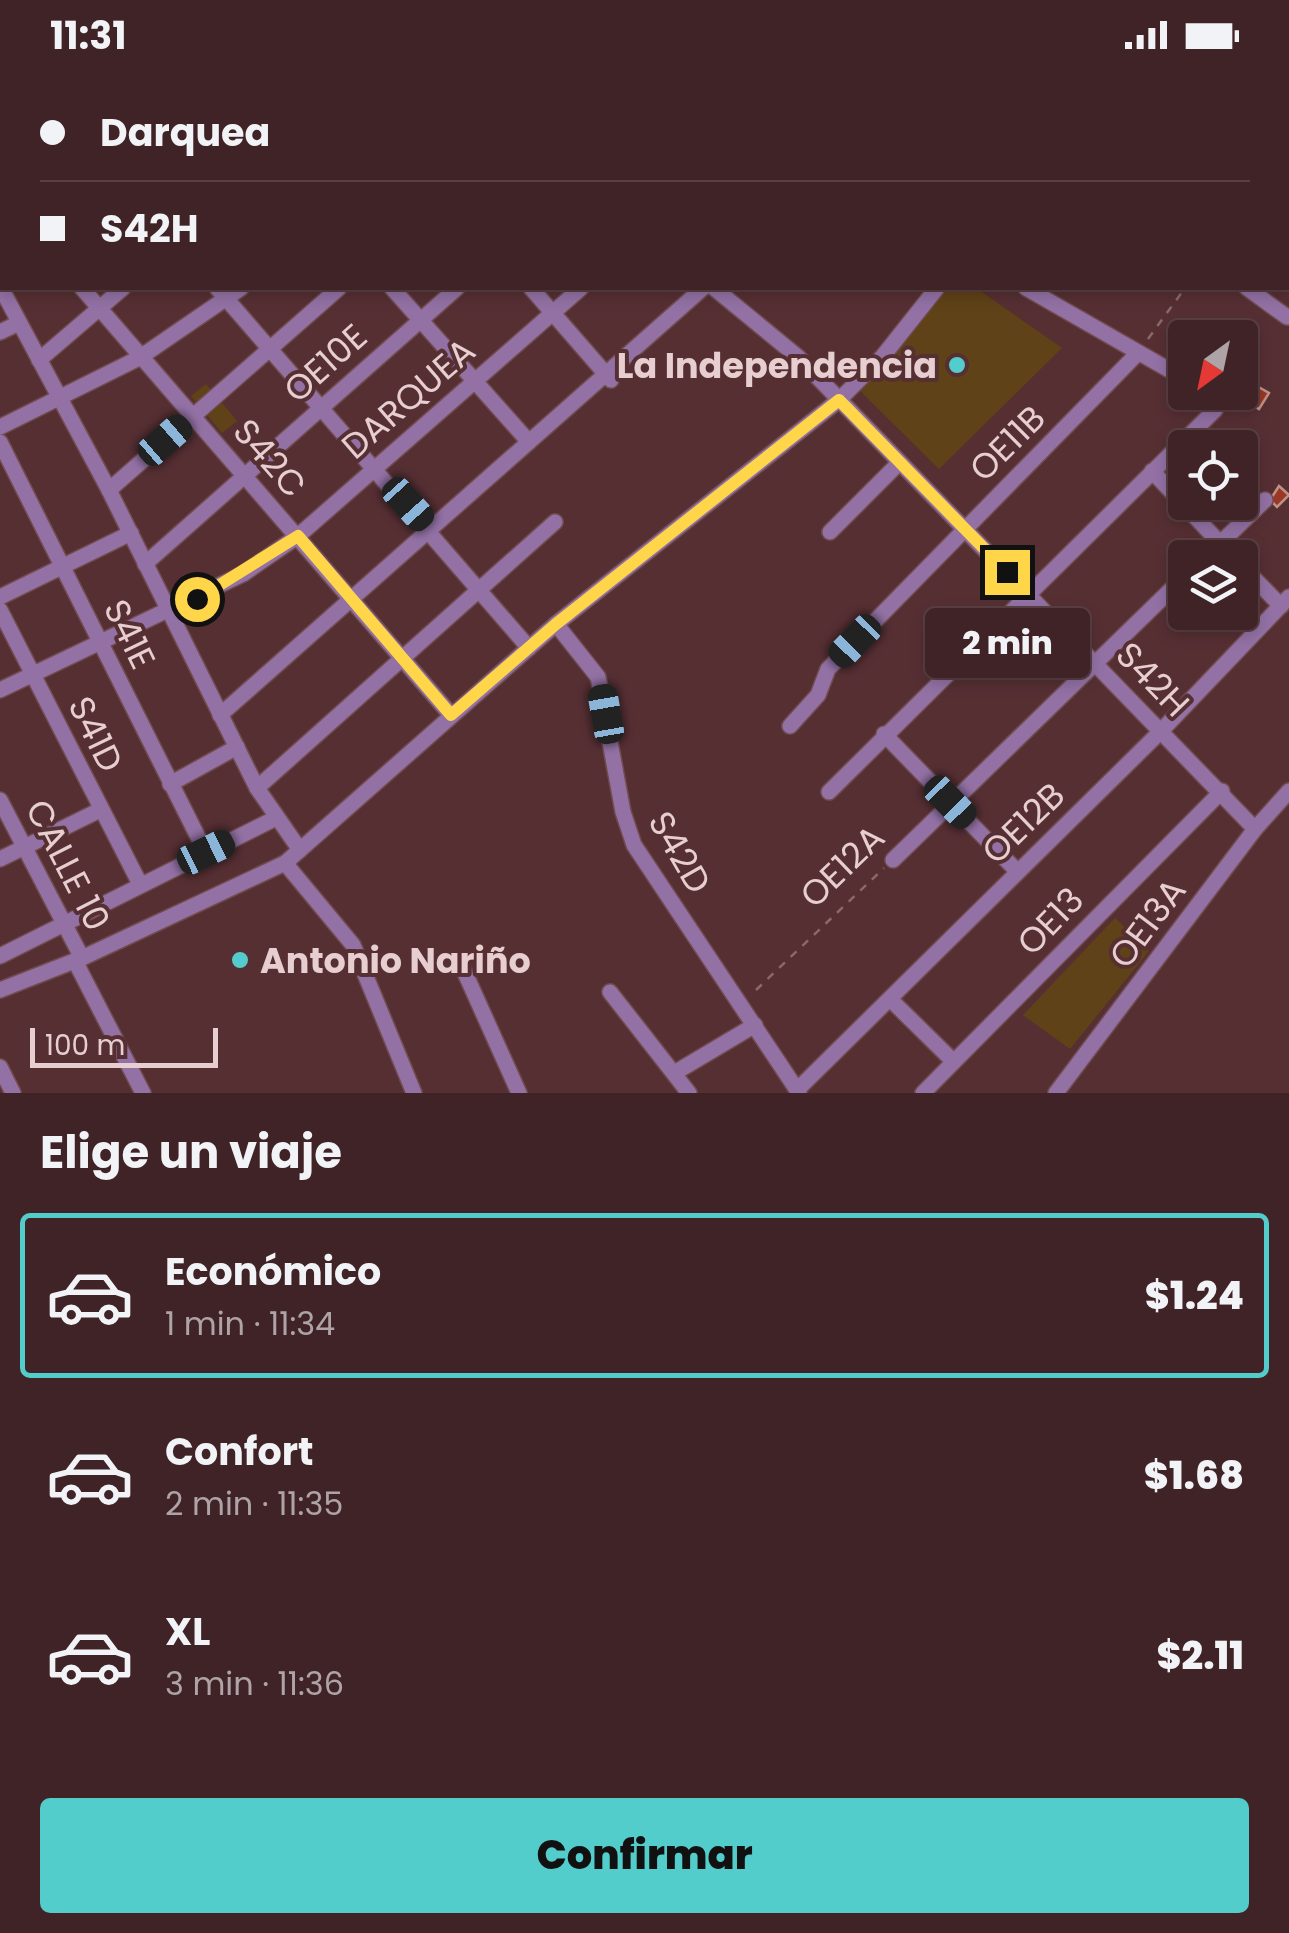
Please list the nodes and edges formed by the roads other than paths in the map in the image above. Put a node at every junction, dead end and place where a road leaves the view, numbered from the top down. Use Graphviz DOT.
graph roads {
  1 [pos="2,290"];
  2 [pos="84,290"];
  3 [pos="120,290"];
  4 [pos="337,290"];
  5 [pos="394,290"];
  6 [pos="455,290"];
  7 [pos="533,290"];
  8 [pos="579,290"];
  9 [pos="702,290"];
  10 [pos="716,290"];
  11 [pos="935,290"];
  12 [pos="1029,290"];
  13 [pos="1250,290"];
  14 [pos="222,293"];
  15 [pos="99,308"];
  16 [pos="552,312"];
  17 [pos="1287,317"];
  18 [pos="420,319"];
  19 [pos="18,323"];
  20 [pos="0,332"];
  21 [pos="271,349"];
  22 [pos="1138,354"];
  23 [pos="139,358"];
  24 [pos="39,360"];
  25 [pos="1168,370"];
  26 [pos="609,377"];
  27 [pos="475,381"];
  28 [pos="59,398"];
  29 [pos="839,400"];
  30 [pos="322,406"];
  31 [pos="1215,410"];
  32 [pos="193,416"];
  33 [pos="0,427"];
  34 [pos="0,442"];
  35 [pos="529,442"];
  36 [pos="899,463"];
  37 [pos="373,467"];
  38 [pos="1152,470"];
  39 [pos="245,473"];
  40 [pos="110,490"];
  41 [pos="1265,500"];
  42 [pos="555,522"];
  43 [pos="429,528"];
  44 [pos="962,530"];
  45 [pos="830,532"];
  46 [pos="130,533"];
  47 [pos="298,536"];
  48 [pos="1216,540"];
  49 [pos="1224,540"];
  50 [pos="145,564"];
  51 [pos="63,565"];
  52 [pos="1258,579"];
  53 [pos="480,587"];
  54 [pos="1168,592"];
  55 [pos="1030,593"];
  56 [pos="0,597"];
  57 [pos="350,597"];
  58 [pos="1285,602"];
  59 [pos="0,610"];
  60 [pos="168,612"];
  61 [pos="556,624"];
  62 [pos="101,643"];
  63 [pos="529,648"];
  64 [pos="401,656"];
  65 [pos="1093,661"];
  66 [pos="33,674"];
  67 [pos="0,690"];
  68 [pos="220,715"];
  69 [pos="451,715"];
  70 [pos="790,726"];
  71 [pos="1162,731"];
  72 [pos="884,734"];
  73 [pos="237,747"];
  74 [pos="170,784"];
  75 [pos="257,788"];
  76 [pos="1222,791"];
  77 [pos="829,792"];
  78 [pos="1289,792"];
  79 [pos="0,800"];
  80 [pos="950,802"];
  81 [pos="100,810"];
  82 [pos="276,818"];
  83 [pos="1255,829"];
  84 [pos="26,846"];
  85 [pos="300,850"];
  86 [pos="206,852"];
  87 [pos="0,858"];
  88 [pos="892,860"];
  89 [pos="285,863"];
  90 [pos="1016,870"];
  91 [pos="140,884"];
  92 [pos="65,922"];
  93 [pos="0,956"];
  94 [pos="78,960"];
  95 [pos="460,964"];
  96 [pos="0,990"];
  97 [pos="610,992"];
  98 [pos="890,1000"];
  99 [pos="756,1024"];
  100 [pos="954,1061"];
  101 [pos="0,1067"];
  102 [pos="676,1072"];
  103 [pos="798,1091"];
  104 [pos="13,1093"];
  105 [pos="143,1093"];
  106 [pos="414,1093"];
  107 [pos="519,1093"];
  108 [pos="688,1093"];
  109 [pos="923,1093"];
  110 [pos="1056,1093"];
  1 -- 19 [label="street"];
  2 -- 15 [label="street, S42C"];
  3 -- 15 [label="street"];
  4 -- 21 [label="street"];
  5 -- 18 [label="street"];
  6 -- 18 [label="street, OE10E"];
  7 -- 16 [label="street"];
  8 -- 16 [label="street, DARQUEA"];
  9 -- 26 [label="street"];
  10 -- 29 [label="street, S42H"];
  11 -- 29 [label="street"];
  12 -- 22 [label="street"];
  13 -- 17 [label="street"];
  14 -- 21 [label="street"];
  14 -- 23 [label="street"];
  15 -- 23 [label="street, S42C"];
  15 -- 24 [label="street"];
  16 -- 26 [label="street"];
  16 -- 27 [label="street, DARQUEA"];
  18 -- 27 [label="street"];
  18 -- 30 [label="street, OE10E"];
  19 -- 20 [label="street"];
  19 -- 24 [label="street"];
  21 -- 30 [label="street"];
  21 -- 32 [label="street"];
  22 -- 25 [label="street"];
  22 -- 44 [label="street, OE11B"];
  23 -- 28 [label="street"];
  23 -- 32 [label="street, S42C"];
  24 -- 28 [label="street"];
  26 -- 35 [label="street"];
  27 -- 35 [label="street"];
  27 -- 37 [label="street, DARQUEA"];
  28 -- 33 [label="street"];
  28 -- 40 [label="street"];
  29 -- 36 [label="street, S42H"];
  29 -- 61 [label="street"];
  30 -- 37 [label="street"];
  30 -- 39 [label="street, OE10E"];
  31 -- 38 [label="street"];
  32 -- 39 [label="street, S42C"];
  32 -- 40 [label="street"];
  34 -- 51 [label="street, S41E"];
  35 -- 43 [label="street"];
  36 -- 44 [label="street, S42H"];
  36 -- 45 [label="street"];
  37 -- 43 [label="street"];
  37 -- 47 [label="street, DARQUEA"];
  38 -- 48 [label="street"];
  38 -- 55 [label="street"];
  39 -- 47 [label="street, S42C"];
  39 -- 50 [label="street, OE10E"];
  40 -- 46 [label="street"];
  41 -- 49 [label="street"];
  42 -- 53 [label="street"];
  43 -- 53 [label="street"];
  43 -- 57 [label="street"];
  44 -- 55 [label="street, S42H"];
  44 -- 70 [label="street, OE11B"];
  46 -- 50 [label="street"];
  46 -- 51 [label="street"];
  47 -- 57 [label="street, S42C"];
  47 -- 60 [label="street, DARQUEA"];
  50 -- 60 [label="street"];
  51 -- 56 [label="street"];
  51 -- 62 [label="street, S41E"];
  52 -- 58 [label="street"];
  53 -- 63 [label="street"];
  53 -- 64 [label="street"];
  54 -- 65 [label="street, OE12A"];
  55 -- 65 [label="street, S42H"];
  55 -- 72 [label="street"];
  57 -- 64 [label="street, S42C"];
  57 -- 68 [label="street"];
  58 -- 71 [label="street, OE12B"];
  59 -- 66 [label="street, S41D"];
  60 -- 62 [label="street, DARQUEA"];
  60 -- 68 [label="street"];
  61 -- 63 [label="street"];
  61 -- 99 [label="street, S42D"];
  62 -- 66 [label="street, DARQUEA"];
  62 -- 74 [label="street, S41E"];
  63 -- 69 [label="street"];
  64 -- 69 [label="street, S42C"];
  64 -- 75 [label="street"];
  65 -- 71 [label="street, S42H"];
  65 -- 80 [label="street, OE12A"];
  66 -- 67 [label="street, DARQUEA"];
  66 -- 81 [label="street, S41D"];
  68 -- 73 [label="street"];
  69 -- 85 [label="street"];
  71 -- 76 [label="street, S42H"];
  71 -- 90 [label="street, OE12B"];
  72 -- 77 [label="street"];
  72 -- 80 [label="street"];
  73 -- 74 [label="street"];
  73 -- 75 [label="street"];
  74 -- 86 [label="street, S41E"];
  75 -- 82 [label="street"];
  76 -- 83 [label="street, S42H"];
  76 -- 100 [label="street, OE13"];
  78 -- 83 [label="street, OE13A"];
  79 -- 84 [label="street, CALLE 10"];
  80 -- 88 [label="street, OE12A"];
  80 -- 90 [label="street"];
  81 -- 84 [label="street"];
  81 -- 91 [label="street, S41D"];
  82 -- 85 [label="street"];
  82 -- 86 [label="street"];
  83 -- 110 [label="street, OE13A"];
  84 -- 87 [label="street"];
  84 -- 92 [label="street, CALLE 10"];
  85 -- 89 [label="street"];
  86 -- 91 [label="street"];
  89 -- 94 [label="street"];
  89 -- 106 [label="street"];
  90 -- 98 [label="street, OE12B"];
  91 -- 92 [label="street"];
  92 -- 93 [label="street"];
  92 -- 94 [label="street, CALLE 10"];
  94 -- 96 [label="street"];
  94 -- 105 [label="street, CALLE 10"];
  95 -- 107 [label="street"];
  97 -- 102 [label="street"];
  98 -- 100 [label="street"];
  98 -- 103 [label="street, OE12B"];
  99 -- 102 [label="street"];
  99 -- 103 [label="street, S42D"];
  100 -- 109 [label="street, OE13"];
  101 -- 104 [label="street"];
  102 -- 108 [label="street"];
}
